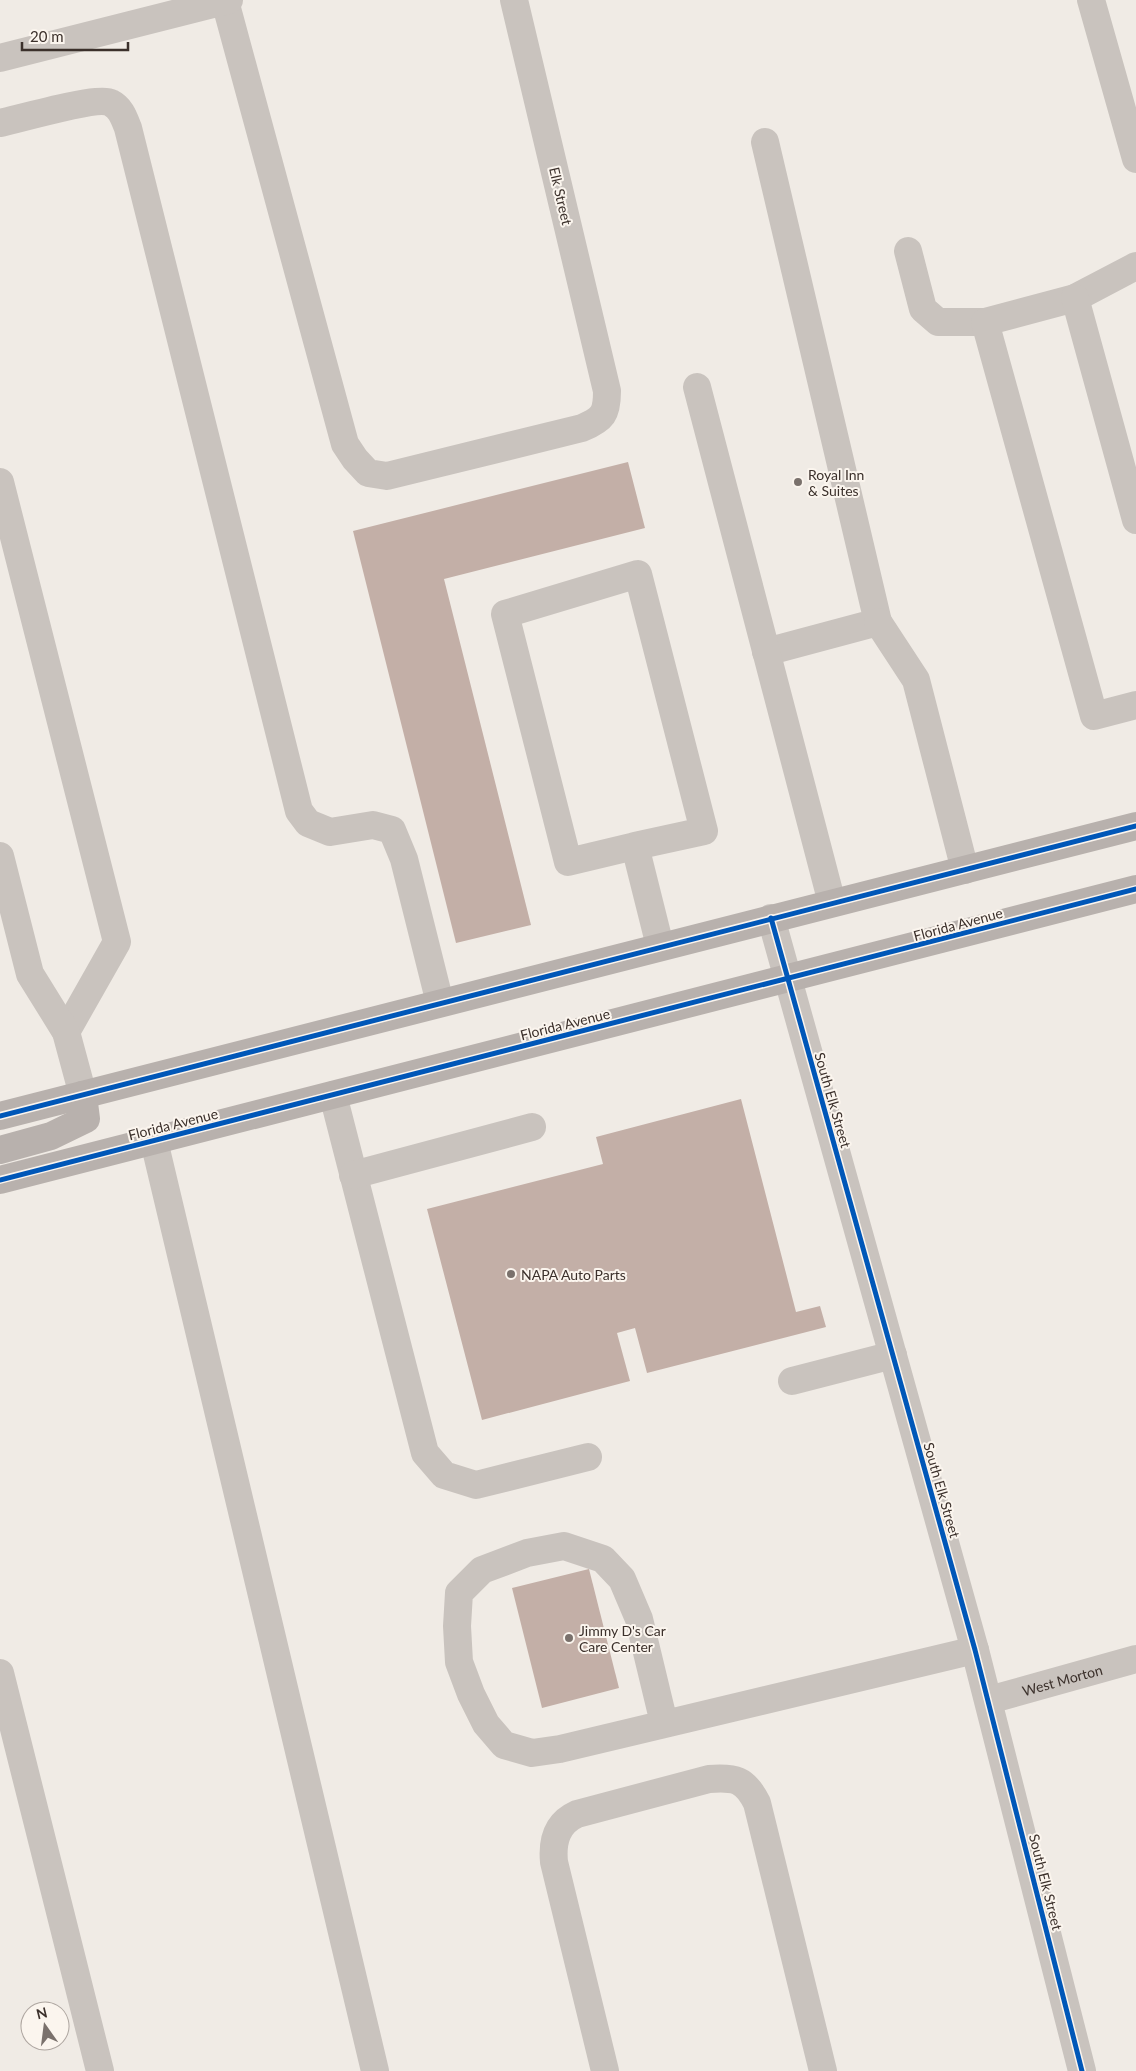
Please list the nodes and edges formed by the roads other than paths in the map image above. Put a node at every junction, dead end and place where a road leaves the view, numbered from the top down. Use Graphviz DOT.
graph roads {
  1 [pos="514,0"];
  2 [pos="1091,0"];
  3 [pos="227,1"];
  4 [pos="0,58"];
  5 [pos="0,123"];
  6 [pos="765,142"];
  7 [pos="1136,159"];
  8 [pos="908,251"];
  9 [pos="1136,266"];
  10 [pos="1075,298"];
  11 [pos="985,322"];
  12 [pos="697,387"];
  13 [pos="0,482"];
  14 [pos="1136,520"];
  15 [pos="878,622"];
  16 [pos="766,652"];
  17 [pos="1136,705"];
  18 [pos="1136,826"];
  19 [pos="635,846"];
  20 [pos="0,856"];
  21 [pos="965,870"];
  22 [pos="1136,889"];
  23 [pos="832,903"];
  24 [pos="771,918"];
  25 [pos="660,946"];
  26 [pos="788,979"];
  27 [pos="440,1003"];
  28 [pos="66,1032"];
  29 [pos="82,1095"];
  30 [pos="333,1095"];
  31 [pos="0,1116"];
  32 [pos="532,1127"];
  33 [pos="154,1141"];
  34 [pos="0,1150"];
  35 [pos="354,1175"];
  36 [pos="0,1180"];
  37 [pos="893,1355"];
  38 [pos="792,1381"];
  39 [pos="588,1457"];
  40 [pos="975,1650"];
  41 [pos="1136,1659"];
  42 [pos="0,1673"];
  43 [pos="988,1700"];
  44 [pos="664,1723"];
  45 [pos="100,2071"];
  46 [pos="375,2071"];
  47 [pos="605,2071"];
  48 [pos="823,2071"];
  49 [pos="1082,2071"];
  1 -- 3 [label="street, Elk Street"];
  2 -- 7 [label="street"];
  3 -- 4 [label="street"];
  5 -- 27 [label="street"];
  6 -- 15 [label="street"];
  8 -- 11 [label="street"];
  9 -- 10 [label="street"];
  10 -- 11 [label="street"];
  10 -- 14 [label="street"];
  11 -- 17 [label="street"];
  12 -- 16 [label="street"];
  13 -- 28 [label="street"];
  15 -- 16 [label="street"];
  15 -- 21 [label="street"];
  16 -- 23 [label="street"];
  18 -- 21 [label="main road"];
  19 -- 19 [label="street"];
  19 -- 25 [label="street"];
  20 -- 28 [label="street"];
  21 -- 23 [label="main road"];
  22 -- 26 [label="main road, Florida Avenue"];
  23 -- 24 [label="main road"];
  24 -- 25 [label="main road"];
  24 -- 26 [label="street, South Elk Street"];
  25 -- 27 [label="main road"];
  26 -- 30 [label="main road, Florida Avenue"];
  26 -- 37 [label="street, South Elk Street"];
  27 -- 29 [label="main road"];
  28 -- 29 [label="street"];
  29 -- 31 [label="main road"];
  29 -- 34 [label="main road"];
  30 -- 33 [label="main road, Florida Avenue"];
  30 -- 35 [label="street"];
  32 -- 35 [label="street"];
  33 -- 36 [label="main road, Florida Avenue"];
  33 -- 46 [label="street"];
  35 -- 39 [label="street"];
  37 -- 38 [label="street"];
  37 -- 40 [label="street, South Elk Street"];
  40 -- 43 [label="street, South Elk Street"];
  40 -- 44 [label="street"];
  41 -- 43 [label="street, West Morton"];
  42 -- 45 [label="street"];
  43 -- 49 [label="street, South Elk Street"];
  44 -- 44 [label="street"];
  47 -- 48 [label="street"];
}
